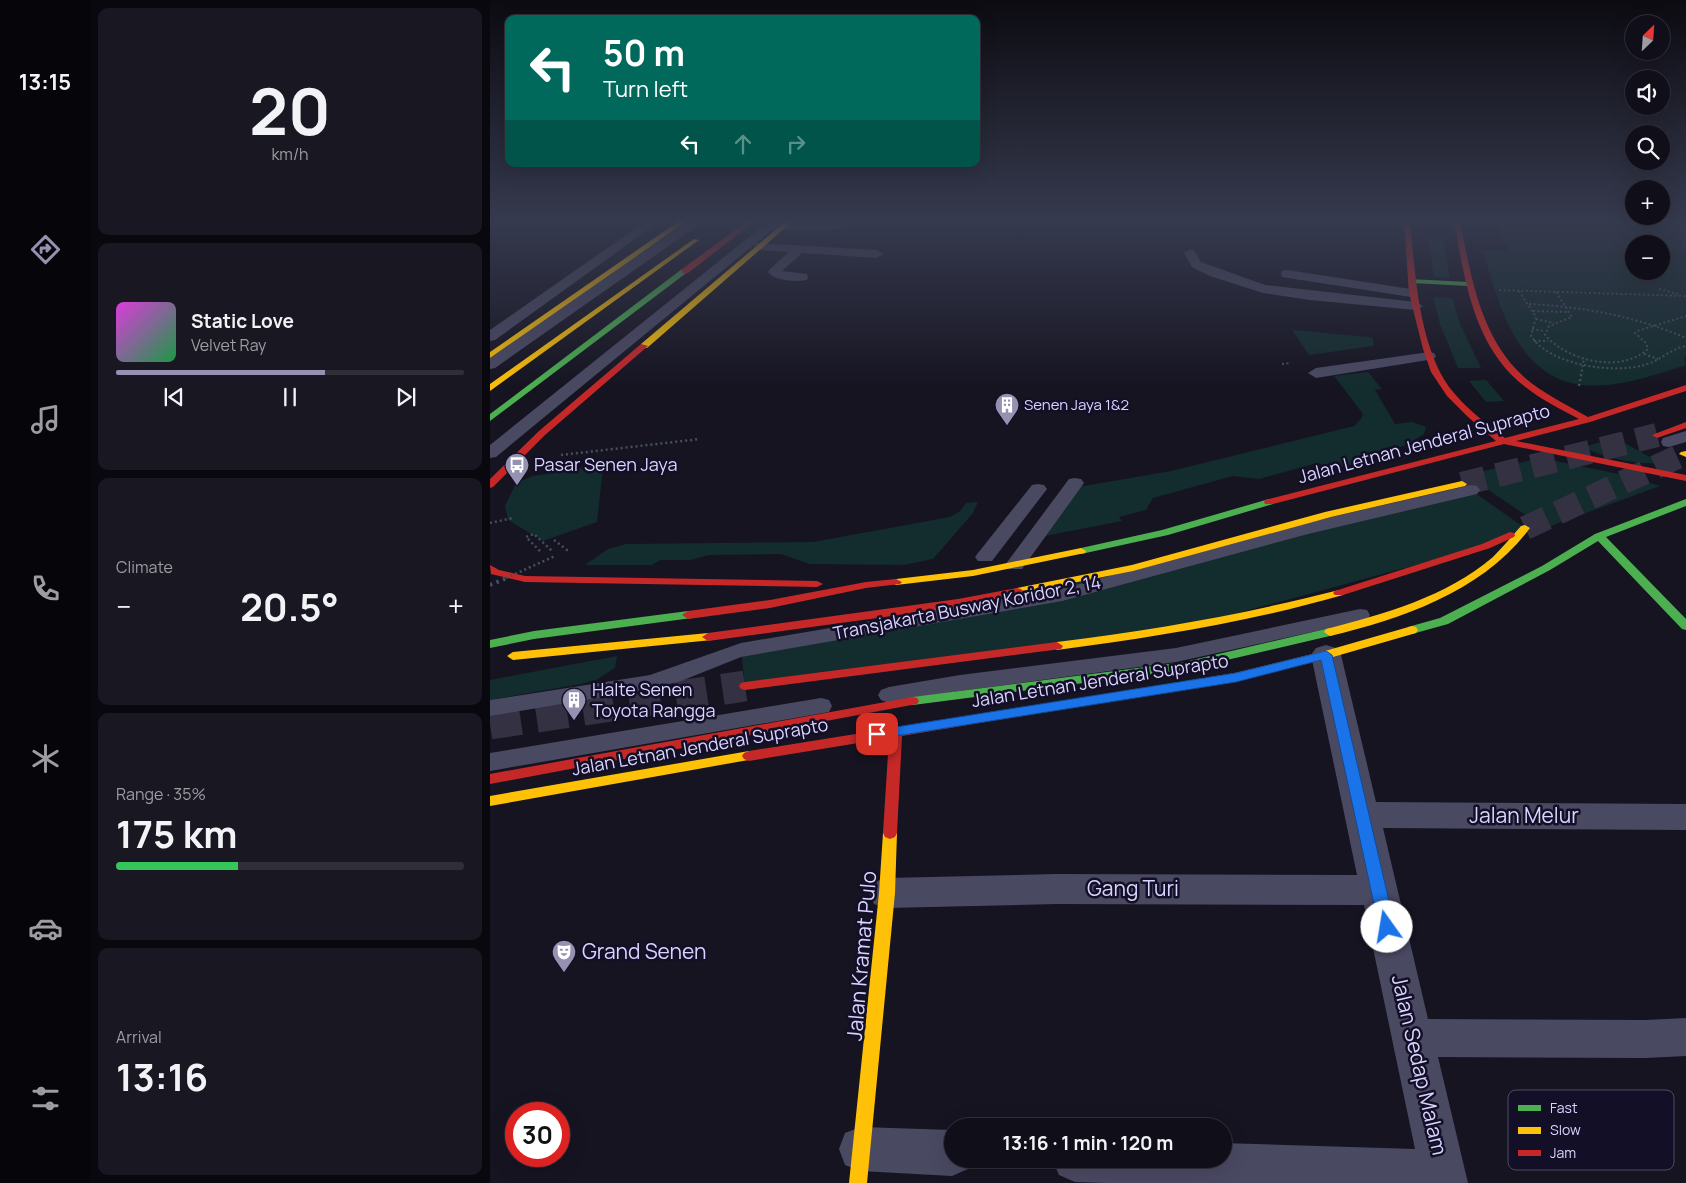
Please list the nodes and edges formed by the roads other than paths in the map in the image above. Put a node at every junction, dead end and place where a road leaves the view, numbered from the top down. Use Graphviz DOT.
graph roads {
  1 [pos="575,276"];
  2 [pos="605,276"];
  3 [pos="616,276"];
  4 [pos="646,276"];
  5 [pos="679,276"];
  6 [pos="715,276"];
  7 [pos="725,276"];
  8 [pos="794,276"];
  9 [pos="1224,276"];
  10 [pos="1302,276"];
  11 [pos="1412,276"];
  12 [pos="1468,276"];
  13 [pos="802,277"];
  14 [pos="1470,284"];
  15 [pos="1414,293"];
  16 [pos="490,337"];
  17 [pos="490,356"];
  18 [pos="1429,356"];
  19 [pos="490,365"];
  20 [pos="1316,373"];
  21 [pos="490,388"];
  22 [pos="1686,388"];
  23 [pos="490,418"];
  24 [pos="1587,420"];
  25 [pos="1686,425"];
  26 [pos="1686,436"];
  27 [pos="1663,439"];
  28 [pos="1502,441"];
  29 [pos="490,453"];
  30 [pos="1686,478"];
  31 [pos="1075,483"];
  32 [pos="490,485"];
  33 [pos="1466,487"];
  34 [pos="1038,489"];
  35 [pos="1686,502"];
  36 [pos="1528,530"];
  37 [pos="1600,536"];
  38 [pos="985,557"];
  39 [pos="1494,561"];
  40 [pos="1015,565"];
  41 [pos="490,568"];
  42 [pos="866,585"];
  43 [pos="1686,626"];
  44 [pos="490,644"];
  45 [pos="1326,655"];
  46 [pos="498,656"];
  47 [pos="745,686"];
  48 [pos="490,708"];
  49 [pos="896,731"];
  50 [pos="490,762"];
  51 [pos="490,778"];
  52 [pos="490,801"];
  53 [pos="1362,815"];
  54 [pos="1686,816"];
  55 [pos="1378,890"];
  56 [pos="887,893"];
  57 [pos="1686,1037"];
  58 [pos="1414,1038"];
  59 [pos="944,1154"];
  60 [pos="860,1166"];
  61 [pos="1232,1166"];
  62 [pos="1444,1177"];
  1 -- 16 [label="lane"];
  2 -- 17 [label="main road"];
  3 -- 19 [label="lane"];
  4 -- 21 [label="main road"];
  5 -- 23 [label="main road"];
  6 -- 29 [label="lane"];
  7 -- 32 [label="main road"];
  8 -- 13 [label="lane"];
  9 -- 15 [label="lane"];
  10 -- 15 [label="lane"];
  11 -- 15 [label="main road"];
  12 -- 14 [label="main road"];
  14 -- 15 [label="main road"];
  14 -- 24 [label="main road"];
  15 -- 18 [label="main road"];
  18 -- 20 [label="lane"];
  18 -- 28 [label="main road"];
  22 -- 24 [label="main road, Jalan Letnan Jenderal Suprapto"];
  24 -- 28 [label="main road, Jalan Letnan Jenderal Suprapto"];
  25 -- 27 [label="main road"];
  26 -- 27 [label="lane"];
  28 -- 30 [label="main road"];
  28 -- 40 [label="main road, Jalan Letnan Jenderal Suprapto"];
  31 -- 40 [label="lane"];
  33 -- 46 [label="main road"];
  33 -- 48 [label="lane, Transjakarta Busway Koridor 2, 14"];
  34 -- 38 [label="lane"];
  35 -- 37 [label="main road, Jalan Letnan Jenderal Suprapto"];
  36 -- 39 [label="lane"];
  36 -- 47 [label="main road"];
  37 -- 43 [label="main road"];
  37 -- 45 [label="main road, Jalan Letnan Jenderal Suprapto"];
  39 -- 50 [label="lane"];
  39 -- 51 [label="main road, Jalan Letnan Jenderal Suprapto"];
  40 -- 42 [label="main road, Jalan Letnan Jenderal Suprapto"];
  41 -- 42 [label="main road"];
  42 -- 44 [label="main road, Jalan Letnan Jenderal Suprapto"];
  45 -- 49 [label="main road, Jalan Letnan Jenderal Suprapto"];
  45 -- 53 [label="street, Jalan Sedap Malam"];
  49 -- 52 [label="main road, Jalan Letnan Jenderal Suprapto"];
  49 -- 56 [label="main road, Jalan Kramat Pulo"];
  53 -- 54 [label="street, Jalan Melur"];
  53 -- 55 [label="street, Jalan Sedap Malam"];
  55 -- 56 [label="street, Gang Turi"];
  55 -- 58 [label="street, Jalan Sedap Malam"];
  56 -- 60 [label="main road, Jalan Kramat Pulo"];
  57 -- 58 [label="street"];
  58 -- 62 [label="street, Jalan Sedap Malam"];
  59 -- 60 [label="street"];
  61 -- 62 [label="street"];
}
